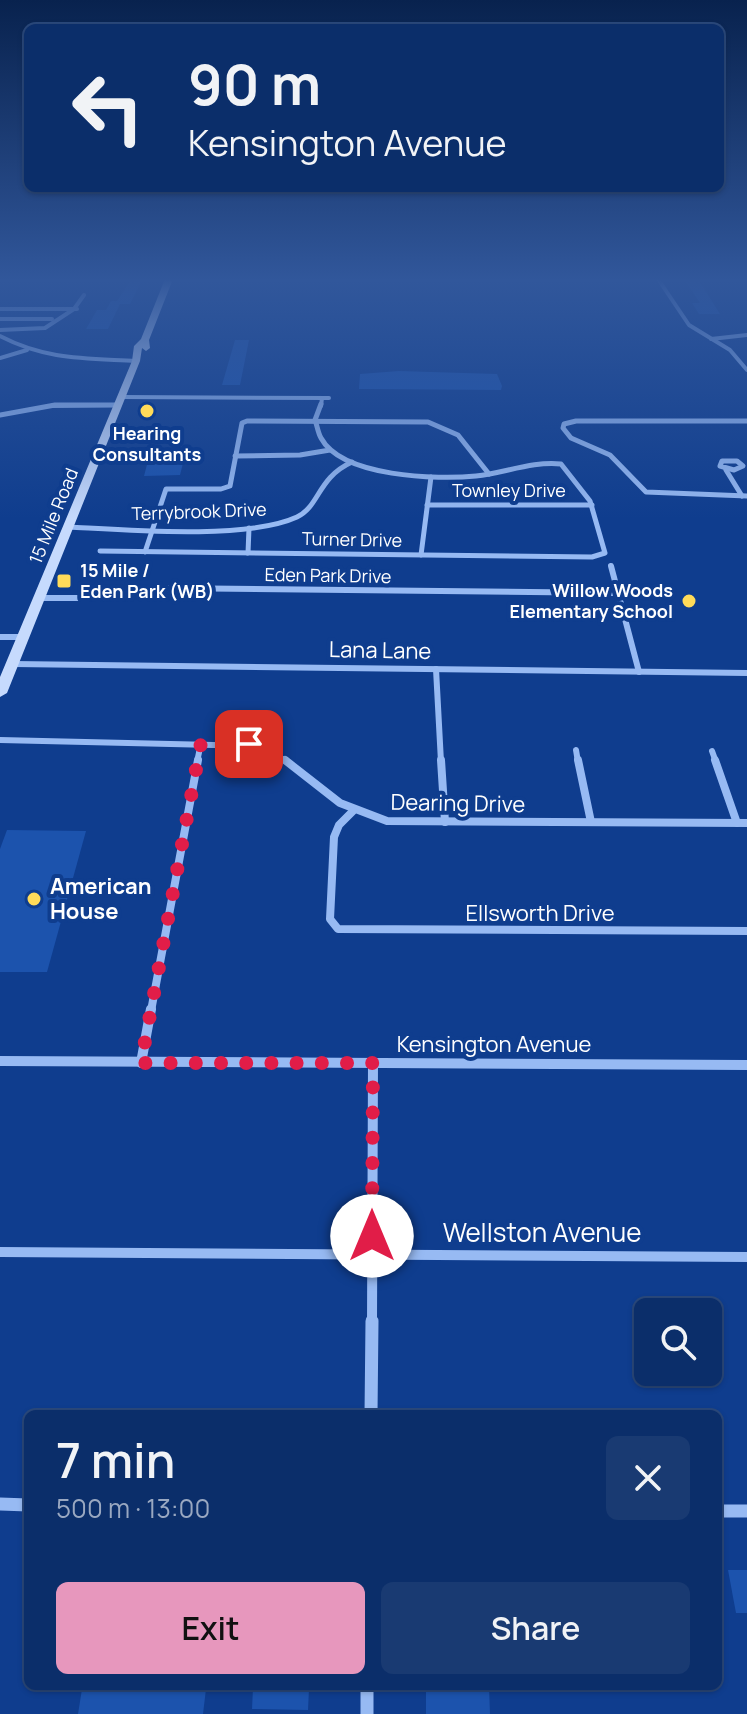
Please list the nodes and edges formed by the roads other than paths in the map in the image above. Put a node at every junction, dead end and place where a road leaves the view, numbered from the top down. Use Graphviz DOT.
graph roads {
  1 [pos="70,359"];
  2 [pos="96,359"];
  3 [pos="137,359"];
  4 [pos="120,401"];
  5 [pos="0,415"];
  6 [pos="315,420"];
  7 [pos="747,421"];
  8 [pos="330,450"];
  9 [pos="235,456"];
  10 [pos="352,462"];
  11 [pos="733,472"];
  12 [pos="489,474"];
  13 [pos="431,477"];
  14 [pos="744,496"];
  15 [pos="427,505"];
  16 [pos="592,505"];
  17 [pos="69,527"];
  18 [pos="152,528"];
  19 [pos="249,528"];
  20 [pos="100,551"];
  21 [pos="145,552"];
  22 [pos="248,553"];
  23 [pos="421,555"];
  24 [pos="611,566"];
  25 [pos="618,593"];
  26 [pos="39,598"];
  27 [pos="0,637"];
  28 [pos="24,637"];
  29 [pos="13,664"];
  30 [pos="436,669"];
  31 [pos="639,672"];
  32 [pos="747,673"];
  33 [pos="0,693"];
  34 [pos="0,740"];
  35 [pos="201,743"];
  36 [pos="576,750"];
  37 [pos="712,751"];
  38 [pos="353,811"];
  39 [pos="445,822"];
  40 [pos="591,822"];
  41 [pos="737,823"];
  42 [pos="747,823"];
  43 [pos="747,931"];
  44 [pos="0,1061"];
  45 [pos="141,1063"];
  46 [pos="373,1063"];
  47 [pos="747,1065"];
  48 [pos="0,1252"];
  49 [pos="372,1255"];
  50 [pos="747,1257"];
  51 [pos="371,1410"];
  52 [pos="0,1504"];
  53 [pos="24,1505"];
  54 [pos="722,1511"];
  55 [pos="747,1511"];
  56 [pos="367,1690"];
  57 [pos="367,1714"];
  1 -- 2 [label="street"];
  3 -- 4 [label="main road, 15 Mile Road"];
  4 -- 5 [label="street"];
  4 -- 6 [label="street"];
  4 -- 17 [label="main road, 15 Mile Road"];
  6 -- 8 [label="street"];
  6 -- 9 [label="street"];
  6 -- 12 [label="street"];
  7 -- 14 [label="street"];
  8 -- 9 [label="street"];
  8 -- 10 [label="street"];
  9 -- 18 [label="street"];
  10 -- 13 [label="street"];
  10 -- 19 [label="street, Terrybrook Drive"];
  11 -- 11 [label="street"];
  11 -- 14 [label="street"];
  12 -- 13 [label="street"];
  12 -- 16 [label="street"];
  13 -- 15 [label="street"];
  15 -- 16 [label="street, Townley Drive"];
  15 -- 23 [label="street"];
  16 -- 23 [label="street, Turner Drive"];
  17 -- 18 [label="street, Terrybrook Drive"];
  17 -- 26 [label="main road, 15 Mile Road"];
  18 -- 19 [label="street, Terrybrook Drive"];
  18 -- 21 [label="street"];
  19 -- 22 [label="street"];
  20 -- 21 [label="street, Turner Drive"];
  21 -- 22 [label="street, Turner Drive"];
  22 -- 23 [label="street, Turner Drive"];
  24 -- 25 [label="street"];
  25 -- 26 [label="street, Eden Park Drive"];
  25 -- 31 [label="street"];
  26 -- 28 [label="main road, 15 Mile Road"];
  27 -- 28 [label="street"];
  28 -- 29 [label="main road, 15 Mile Road"];
  29 -- 30 [label="street, Lana Lane"];
  29 -- 33 [label="main road, 15 Mile Road"];
  30 -- 31 [label="street, Lana Lane"];
  30 -- 39 [label="street"];
  31 -- 32 [label="street, Lana Lane"];
  34 -- 35 [label="street, Dearing Drive"];
  35 -- 38 [label="street, Dearing Drive"];
  35 -- 45 [label="street"];
  36 -- 40 [label="street"];
  37 -- 41 [label="street"];
  38 -- 39 [label="street, Dearing Drive"];
  38 -- 43 [label="street, Ellsworth Drive"];
  39 -- 40 [label="street, Dearing Drive"];
  40 -- 41 [label="street, Dearing Drive"];
  41 -- 42 [label="street, Dearing Drive"];
  44 -- 45 [label="street, Kensington Avenue"];
  45 -- 46 [label="street, Kensington Avenue"];
  46 -- 47 [label="street, Kensington Avenue"];
  46 -- 49 [label="street"];
  48 -- 49 [label="street, Wellston Avenue"];
  49 -- 50 [label="street, Wellston Avenue"];
  49 -- 51 [label="street"];
  52 -- 53 [label="street"];
  54 -- 55 [label="street"];
  56 -- 57 [label="street"];
}
